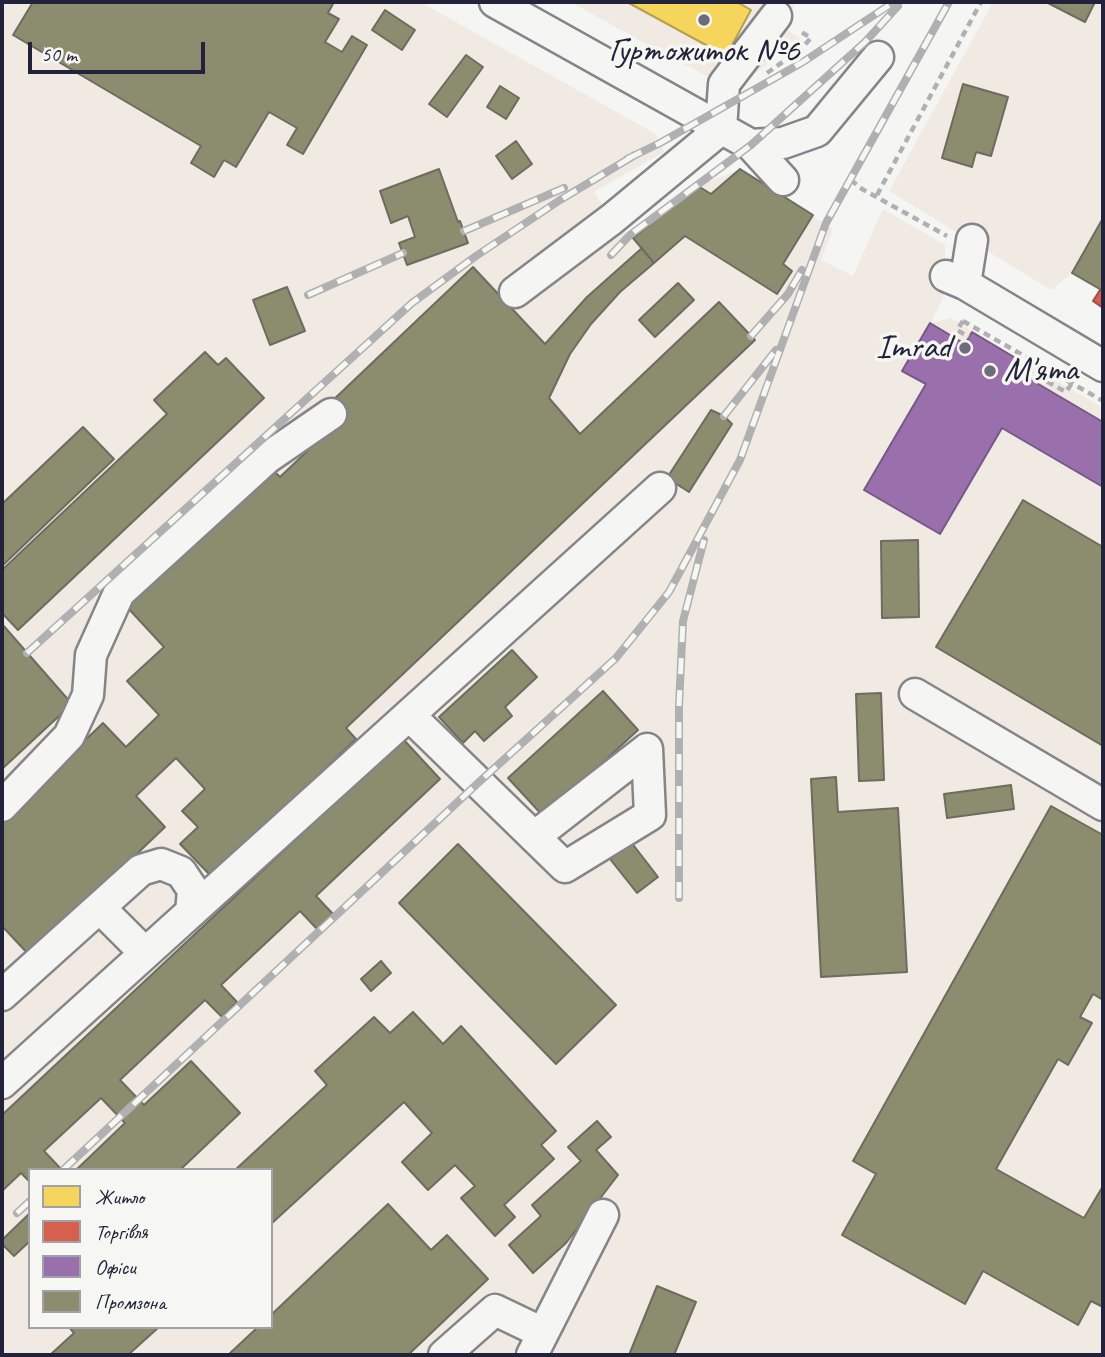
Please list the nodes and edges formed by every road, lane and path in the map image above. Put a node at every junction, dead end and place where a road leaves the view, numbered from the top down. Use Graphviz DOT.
graph roads {
  1 [pos="495,2"];
  2 [pos="981,2"];
  3 [pos="776,16"];
  4 [pos="878,57"];
  5 [pos="721,129"];
  6 [pos="751,145"];
  7 [pos="783,180"];
  8 [pos="850,180"];
  9 [pos="877,195"];
  10 [pos="964,241"];
  11 [pos="515,292"];
  12 [pos="963,321"];
  13 [pos="963,334"];
  14 [pos="968,337"];
  15 [pos="1103,366"];
  16 [pos="1026,370"];
  17 [pos="1072,383"];
  18 [pos="1103,401"];
  19 [pos="331,414"];
  20 [pos="660,488"];
  21 [pos="915,694"];
  22 [pos="408,715"];
  23 [pos="1103,805"];
  24 [pos="2,806"];
  25 [pos="534,837"];
  26 [pos="100,908"];
  27 [pos="191,912"];
  28 [pos="145,953"];
  29 [pos="2,995"];
  30 [pos="2,1083"];
  31 [pos="603,1215"];
  32 [pos="537,1344"];
  33 [pos="444,1355"];
  1 -- 5 [label="street"];
  2 -- 9 [label="path"];
  3 -- 5 [label="street"];
  4 -- 6 [label="street"];
  5 -- 6 [label="street"];
  5 -- 11 [label="street"];
  6 -- 7 [label="street"];
  8 -- 9 [label="path"];
  9 -- 10 [label="path"];
  10 -- 15 [label="street"];
  12 -- 17 [label="path"];
  13 -- 14 [label="path"];
  16 -- 17 [label="path"];
  17 -- 18 [label="path"];
  19 -- 24 [label="street"];
  20 -- 22 [label="street"];
  21 -- 23 [label="street"];
  22 -- 25 [label="street"];
  22 -- 27 [label="street"];
  26 -- 27 [label="street"];
  26 -- 28 [label="street"];
  26 -- 29 [label="street"];
  27 -- 28 [label="street"];
  28 -- 30 [label="street"];
  31 -- 32 [label="street"];
  32 -- 33 [label="street"];
}
